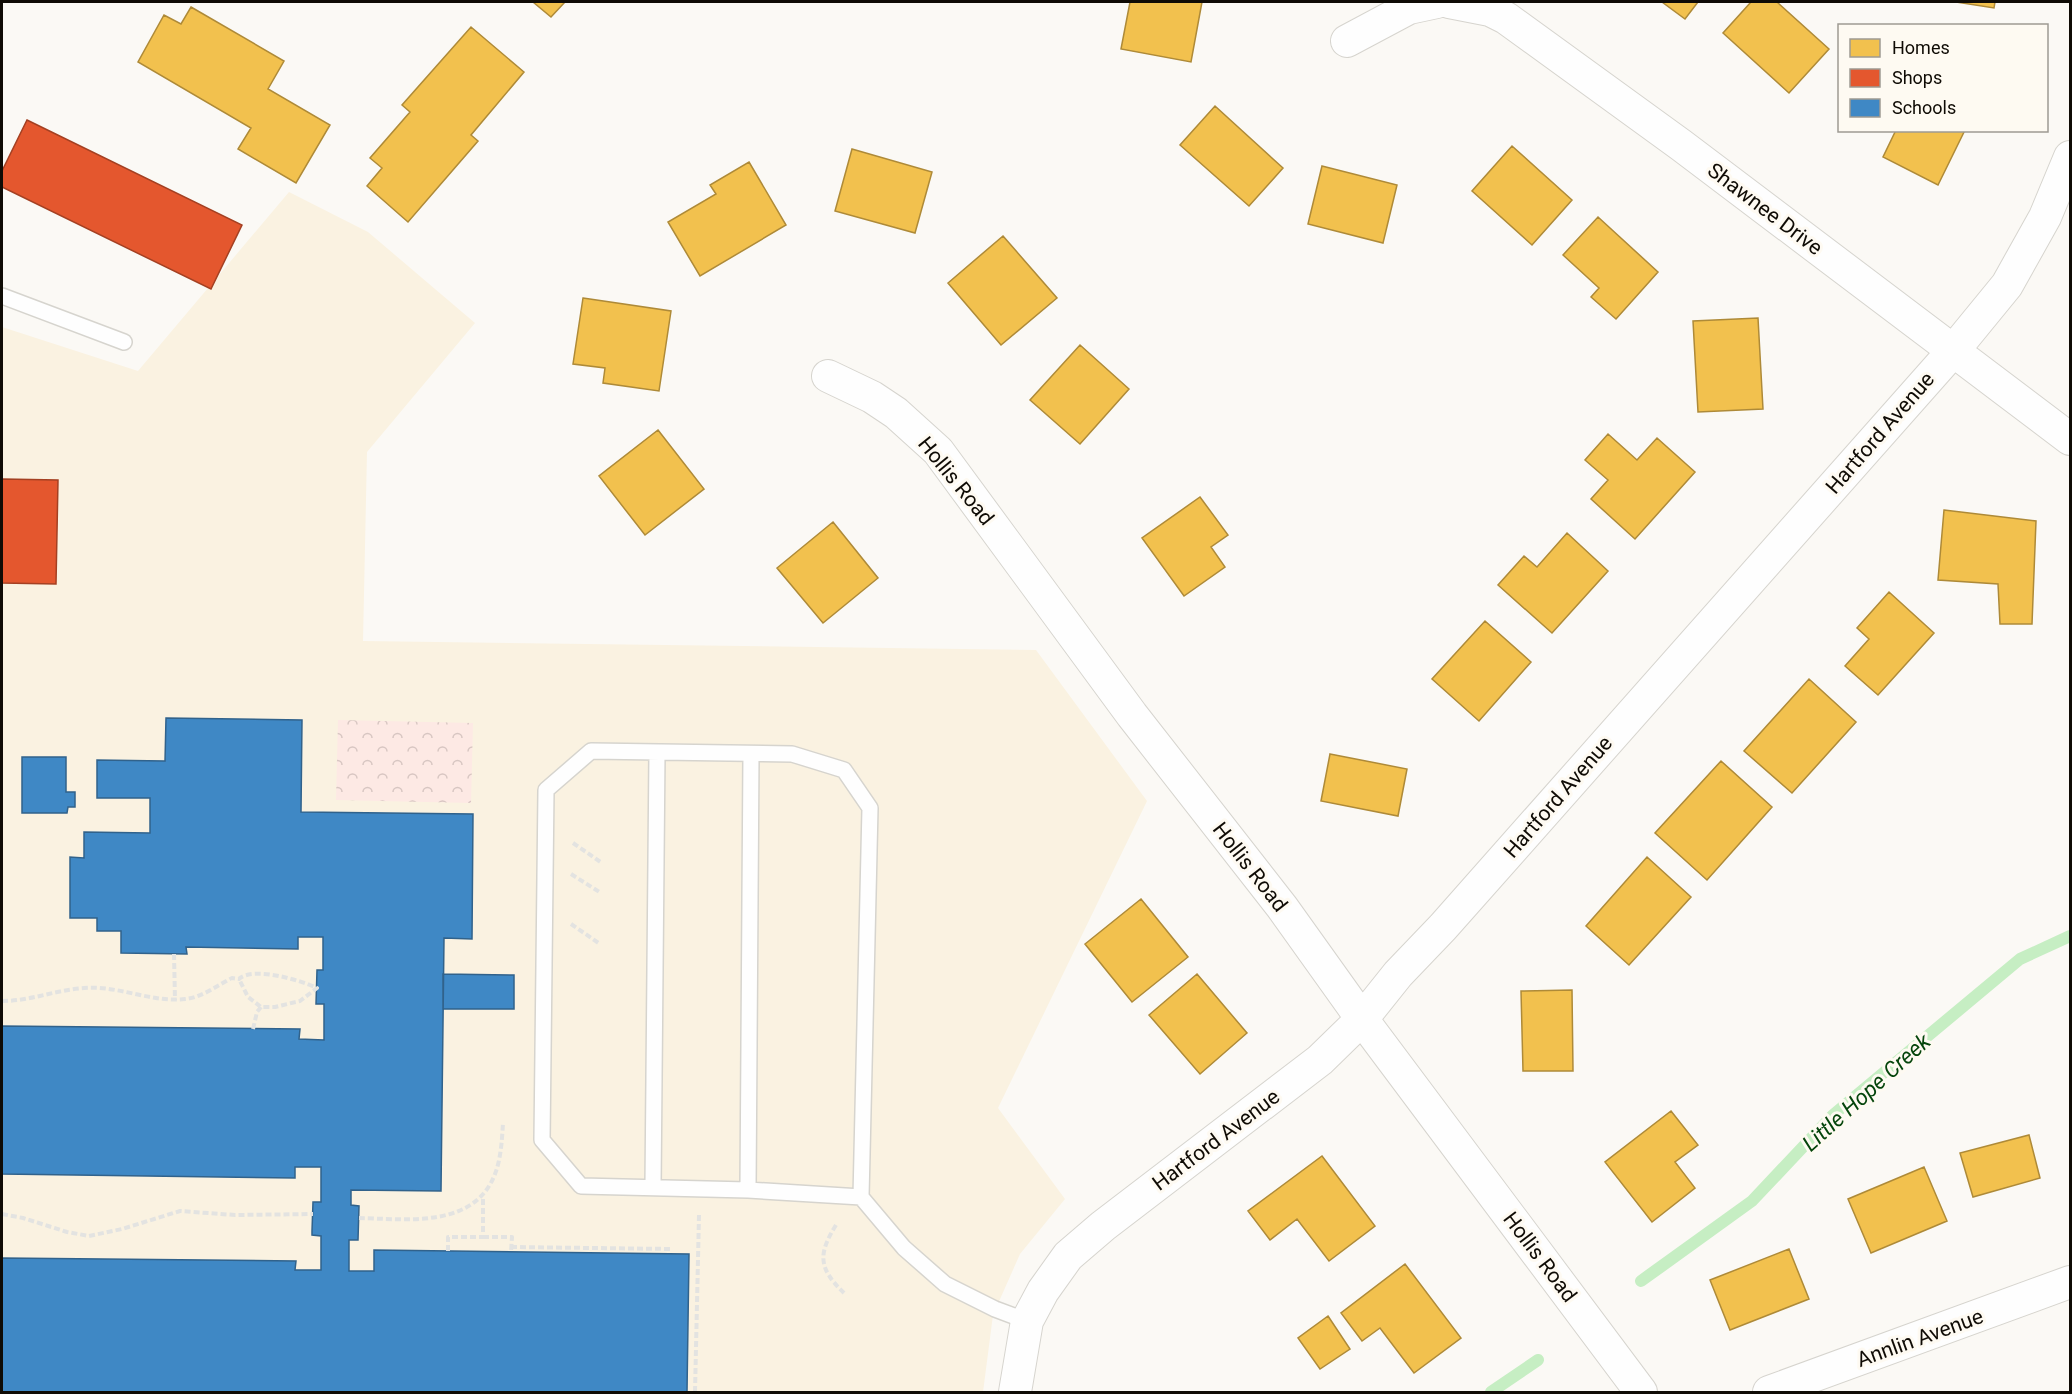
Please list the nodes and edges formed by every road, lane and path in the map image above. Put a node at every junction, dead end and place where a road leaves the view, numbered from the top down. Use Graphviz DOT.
graph roads {
  1 [pos="1437,2"];
  2 [pos="1449,2"];
  3 [pos="1347,42"];
  4 [pos="2070,157"];
  5 [pos="2,296"];
  6 [pos="124,342"];
  7 [pos="1953,351"];
  8 [pos="828,376"];
  9 [pos="2070,439"];
  10 [pos="657,752"];
  11 [pos="751,754"];
  12 [pos="174,954"];
  13 [pos="238,979"];
  14 [pos="175,1000"];
  15 [pos="2,1001"];
  16 [pos="261,1007"];
  17 [pos="1362,1018"];
  18 [pos="253,1029"];
  19 [pos="503,1123"];
  20 [pos="653,1187"];
  21 [pos="748,1190"];
  22 [pos="483,1195"];
  23 [pos="861,1197"];
  24 [pos="2,1214"];
  25 [pos="313,1214"];
  26 [pos="699,1214"];
  27 [pos="359,1218"];
  28 [pos="836,1225"];
  29 [pos="483,1237"];
  30 [pos="672,1249"];
  31 [pos="448,1251"];
  32 [pos="2070,1282"];
  33 [pos="844,1293"];
  34 [pos="1027,1321"];
  35 [pos="695,1392"];
  36 [pos="1015,1392"];
  37 [pos="1641,1392"];
  38 [pos="1769,1392"];
  1 -- 3 [label="street"];
  2 -- 7 [label="street, Shawnee Drive"];
  4 -- 7 [label="street, Hartford Avenue"];
  5 -- 6 [label="lane"];
  7 -- 9 [label="street, Shawnee Drive"];
  7 -- 17 [label="street, Hartford Avenue"];
  8 -- 17 [label="street, Hollis Road"];
  10 -- 11 [label="lane"];
  10 -- 20 [label="lane"];
  10 -- 20 [label="lane"];
  11 -- 21 [label="lane"];
  11 -- 23 [label="lane"];
  12 -- 14 [label="path"];
  13 -- 14 [label="path"];
  13 -- 16 [label="path"];
  13 -- 16 [label="path"];
  14 -- 15 [label="path"];
  16 -- 18 [label="path"];
  17 -- 34 [label="street, Hartford Avenue"];
  17 -- 37 [label="street, Hollis Road"];
  19 -- 22 [label="path"];
  20 -- 21 [label="lane"];
  21 -- 23 [label="lane"];
  22 -- 27 [label="path"];
  22 -- 29 [label="path"];
  23 -- 34 [label="lane"];
  24 -- 25 [label="path"];
  26 -- 35 [label="path"];
  28 -- 33 [label="path"];
  29 -- 30 [label="path"];
  29 -- 31 [label="path"];
  32 -- 38 [label="street, Annlin Avenue"];
  34 -- 36 [label="street, Hartford Avenue"];
}
